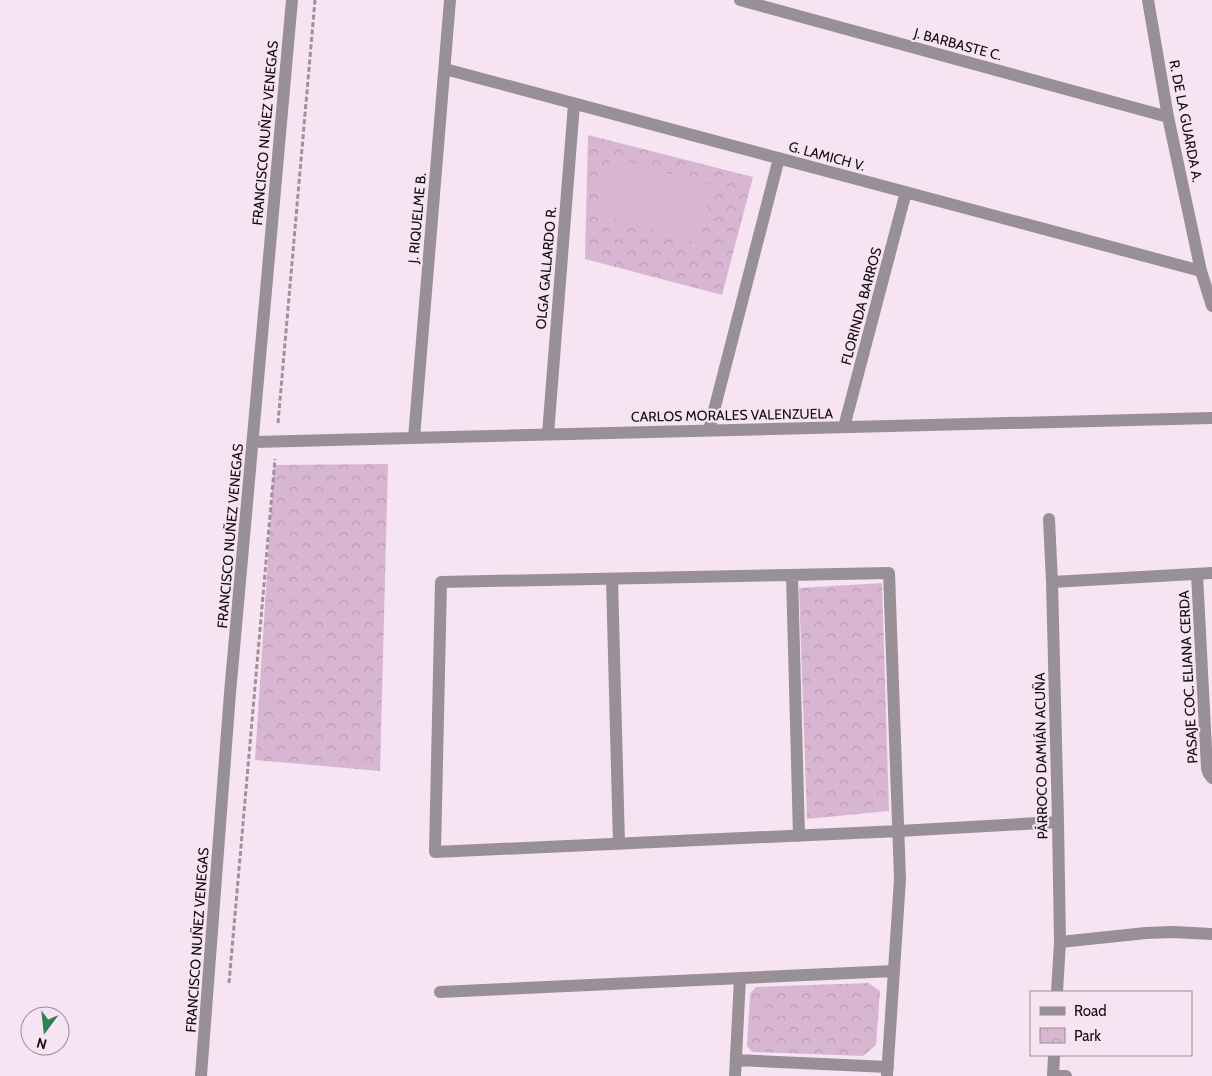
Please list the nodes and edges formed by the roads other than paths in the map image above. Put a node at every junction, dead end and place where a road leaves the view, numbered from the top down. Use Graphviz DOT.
graph roads {
  1 [pos="292,0"];
  2 [pos="450,0"];
  3 [pos="740,0"];
  4 [pos="1148,0"];
  5 [pos="445,69"];
  6 [pos="574,104"];
  7 [pos="1168,117"];
  8 [pos="779,158"];
  9 [pos="906,192"];
  10 [pos="1201,271"];
  11 [pos="1212,306"];
  12 [pos="1212,418"];
  13 [pos="844,427"];
  14 [pos="709,430"];
  15 [pos="548,434"];
  16 [pos="414,438"];
  17 [pos="253,442"];
  18 [pos="1049,519"];
  19 [pos="1212,573"];
  20 [pos="1197,574"];
  21 [pos="792,575"];
  22 [pos="612,578"];
  23 [pos="1052,582"];
  24 [pos="1212,778"];
  25 [pos="1058,822"];
  26 [pos="899,831"];
  27 [pos="799,836"];
  28 [pos="619,844"];
  29 [pos="1212,934"];
  30 [pos="1060,942"];
  31 [pos="894,971"];
  32 [pos="740,978"];
  33 [pos="1057,991"];
  34 [pos="440,992"];
  35 [pos="1054,1056"];
  36 [pos="736,1060"];
  37 [pos="887,1072"];
  38 [pos="201,1076"];
  39 [pos="735,1076"];
  40 [pos="1053,1076"];
  41 [pos="1066,1076"];
  1 -- 17 [label="street, FRANCISCO NUÑEZ VENEGAS"];
  2 -- 5 [label="street, J. RIQUELME B."];
  3 -- 7 [label="street, J. BARBASTE C."];
  4 -- 7 [label="street, R. DE LA GUARDA A."];
  5 -- 6 [label="street, G. LAMICH V."];
  5 -- 16 [label="street, J. RIQUELME B."];
  6 -- 8 [label="street, G. LAMICH V."];
  6 -- 15 [label="street, OLGA GALLARDO R."];
  7 -- 10 [label="street, R. DE LA GUARDA A."];
  8 -- 9 [label="street, G. LAMICH V."];
  8 -- 14 [label="street"];
  9 -- 10 [label="street, G. LAMICH V."];
  9 -- 13 [label="street, FLORINDA BARROS"];
  10 -- 11 [label="street, R. DE LA GUARDA A."];
  12 -- 13 [label="street, CARLOS MORALES VALENZUELA"];
  13 -- 14 [label="street, CARLOS MORALES VALENZUELA"];
  14 -- 15 [label="street, CARLOS MORALES VALENZUELA"];
  15 -- 16 [label="street, CARLOS MORALES VALENZUELA"];
  16 -- 17 [label="street, CARLOS MORALES VALENZUELA"];
  17 -- 38 [label="street, FRANCISCO NUÑEZ VENEGAS"];
  18 -- 23 [label="street, PÁRROCO DAMIÁN ACUÑA"];
  19 -- 20 [label="street"];
  20 -- 23 [label="street"];
  20 -- 24 [label="street, PASAJE COC. ELIANA CERDA"];
  21 -- 22 [label="street"];
  21 -- 26 [label="street"];
  21 -- 27 [label="street"];
  22 -- 28 [label="street"];
  22 -- 28 [label="street"];
  23 -- 25 [label="street, PÁRROCO DAMIÁN ACUÑA"];
  25 -- 26 [label="street"];
  25 -- 30 [label="street, PÁRROCO DAMIÁN ACUÑA"];
  26 -- 27 [label="street"];
  26 -- 31 [label="street"];
  27 -- 28 [label="street"];
  29 -- 30 [label="street"];
  30 -- 33 [label="street, PÁRROCO DAMIÁN ACUÑA"];
  31 -- 32 [label="street"];
  31 -- 37 [label="street"];
  32 -- 34 [label="street"];
  32 -- 36 [label="street"];
  35 -- 40 [label="street"];
  36 -- 37 [label="street"];
  36 -- 39 [label="street"];
  40 -- 41 [label="street"];
}
